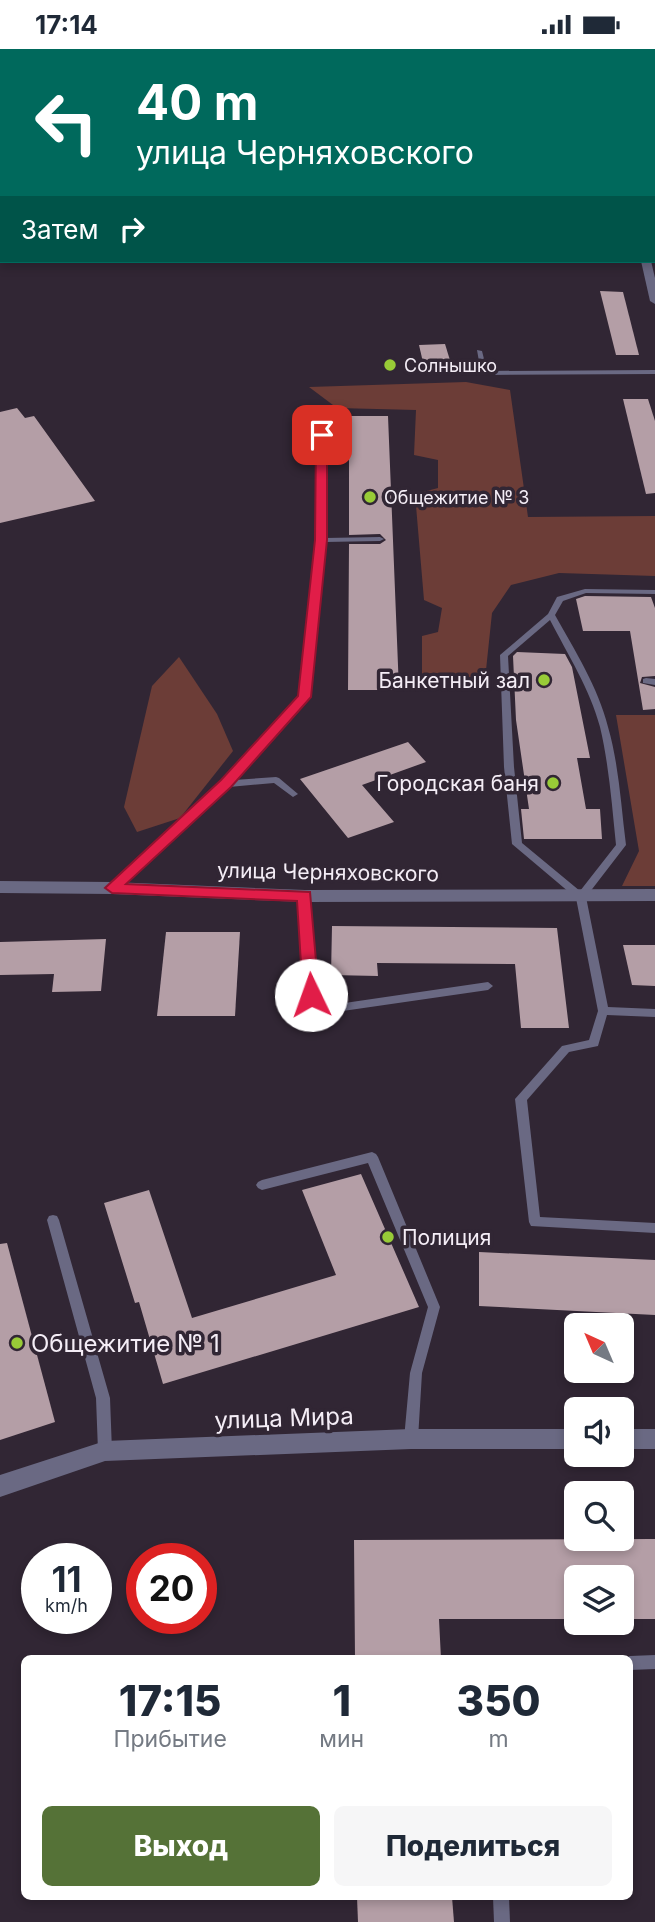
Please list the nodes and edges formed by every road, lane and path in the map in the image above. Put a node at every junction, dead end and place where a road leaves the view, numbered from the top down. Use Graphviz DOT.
graph roads {
  1 [pos="646,263"];
  2 [pos="655,302"];
  3 [pos="479,351"];
  4 [pos="655,372"];
  5 [pos="322,435"];
  6 [pos="380,539"];
  7 [pos="321,540"];
  8 [pos="655,592"];
  9 [pos="551,615"];
  10 [pos="226,784"];
  11 [pos="293,794"];
  12 [pos="0,887"];
  13 [pos="112,888"];
  14 [pos="655,895"];
  15 [pos="304,896"];
  16 [pos="581,897"];
  17 [pos="488,986"];
  18 [pos="603,1011"];
  19 [pos="655,1013"];
  20 [pos="261,1185"];
  21 [pos="53,1220"];
  22 [pos="655,1228"];
  23 [pos="411,1439"];
  24 [pos="564,1439"];
  25 [pos="634,1439"];
  26 [pos="655,1439"];
  27 [pos="106,1451"];
  28 [pos="0,1486"];
  29 [pos="655,1662"];
  30 [pos="633,1663"];
  31 [pos="501,1900"];
  32 [pos="502,1922"];
  1 -- 2 [label="street"];
  3 -- 4 [label="lane"];
  5 -- 7 [label="lane"];
  6 -- 7 [label="lane"];
  7 -- 10 [label="lane"];
  8 -- 9 [label="lane"];
  9 -- 16 [label="lane"];
  9 -- 16 [label="lane"];
  10 -- 11 [label="lane"];
  10 -- 13 [label="lane"];
  12 -- 13 [label="street, улица Черняховского"];
  13 -- 15 [label="street, улица Черняховского"];
  14 -- 16 [label="street, улица Черняховского"];
  15 -- 16 [label="street, улица Черняховского"];
  15 -- 17 [label="lane"];
  16 -- 18 [label="lane"];
  18 -- 19 [label="lane"];
  18 -- 22 [label="lane"];
  20 -- 23 [label="lane"];
  21 -- 27 [label="lane"];
  23 -- 24 [label="street, улица Мира"];
  23 -- 27 [label="street, улица Мира"];
  25 -- 26 [label="street"];
  27 -- 28 [label="street, улица Мира"];
  29 -- 30 [label="lane"];
  31 -- 32 [label="lane"];
}
